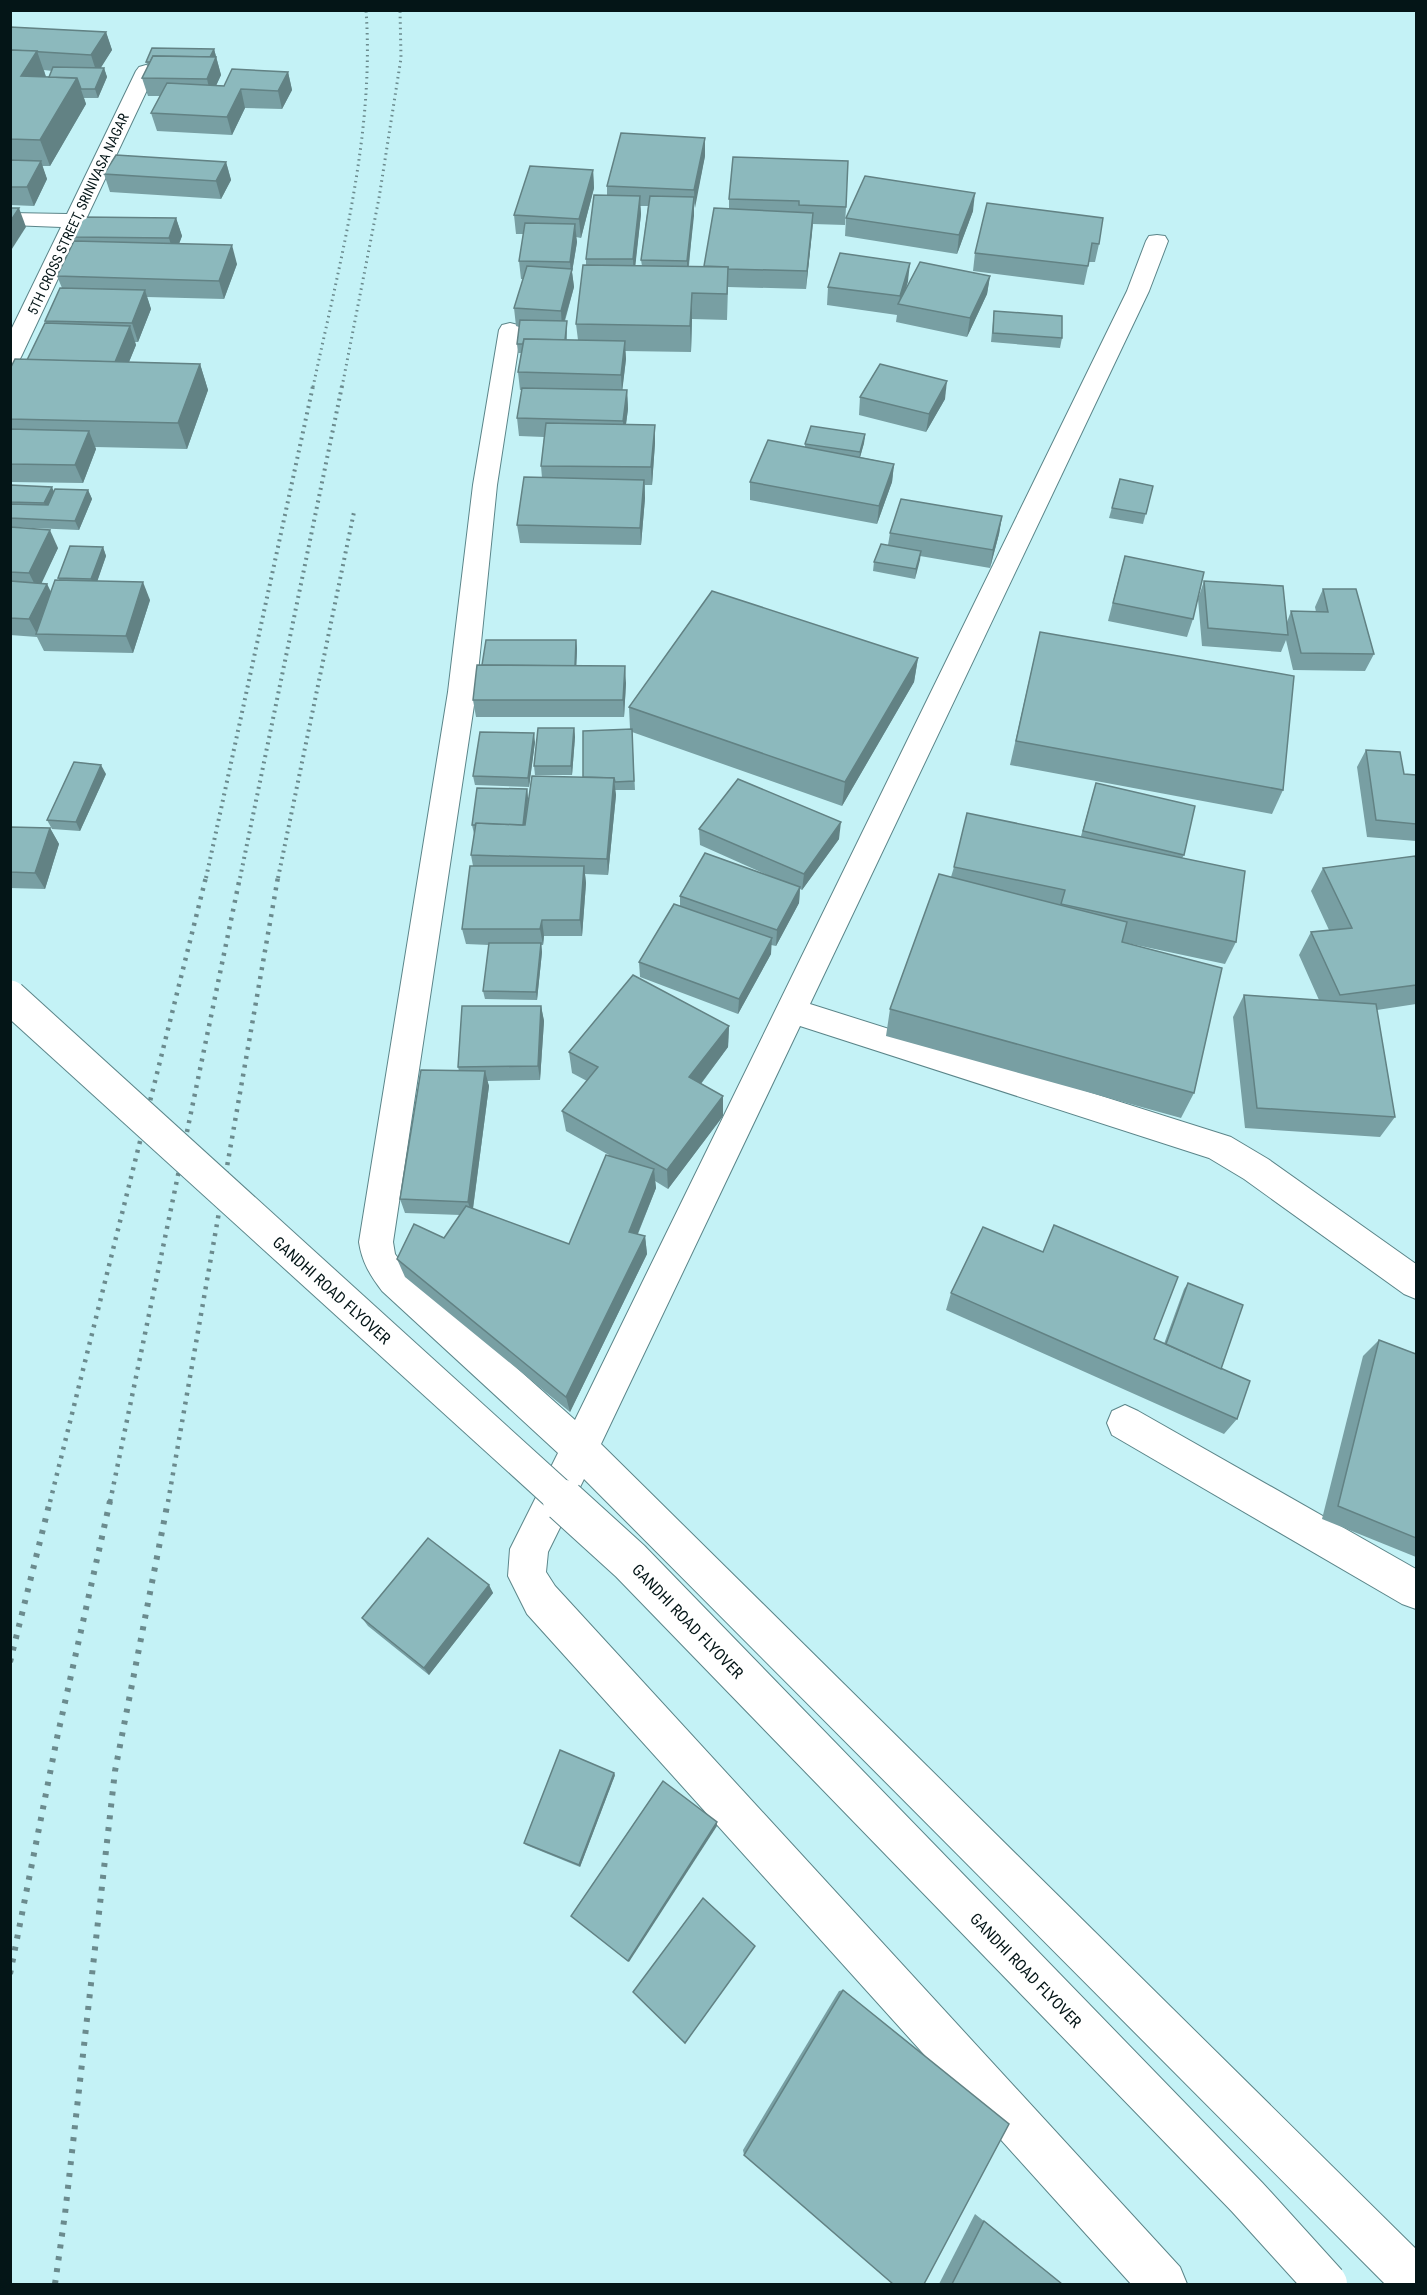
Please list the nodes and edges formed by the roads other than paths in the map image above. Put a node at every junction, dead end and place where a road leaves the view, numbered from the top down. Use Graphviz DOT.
graph roads {
  1 [pos="146,71"];
  2 [pos="10,219"];
  3 [pos="75,221"];
  4 [pos="1157,241"];
  5 [pos="510,330"];
  6 [pos="10,357"];
  7 [pos="10,997"];
  8 [pos="792,1011"];
  9 [pos="1416,1283"];
  10 [pos="1125,1423"];
  11 [pos="580,1449"];
  12 [pos="1416,1590"];
  13 [pos="1416,2282"];
  14 [pos="1162,2284"];
  15 [pos="1326,2284"];
  1 -- 3 [label="street, 5TH CROSS STREET, SRINIVASA NAGAR"];
  2 -- 3 [label="street"];
  3 -- 6 [label="street, 5TH CROSS STREET, SRINIVASA NAGAR"];
  4 -- 8 [label="street"];
  5 -- 11 [label="street"];
  7 -- 15 [label="street, GANDHI ROAD FLYOVER, bridge"];
  8 -- 9 [label="street"];
  8 -- 11 [label="street"];
  10 -- 12 [label="street"];
  11 -- 13 [label="street"];
  11 -- 14 [label="street"];
}
